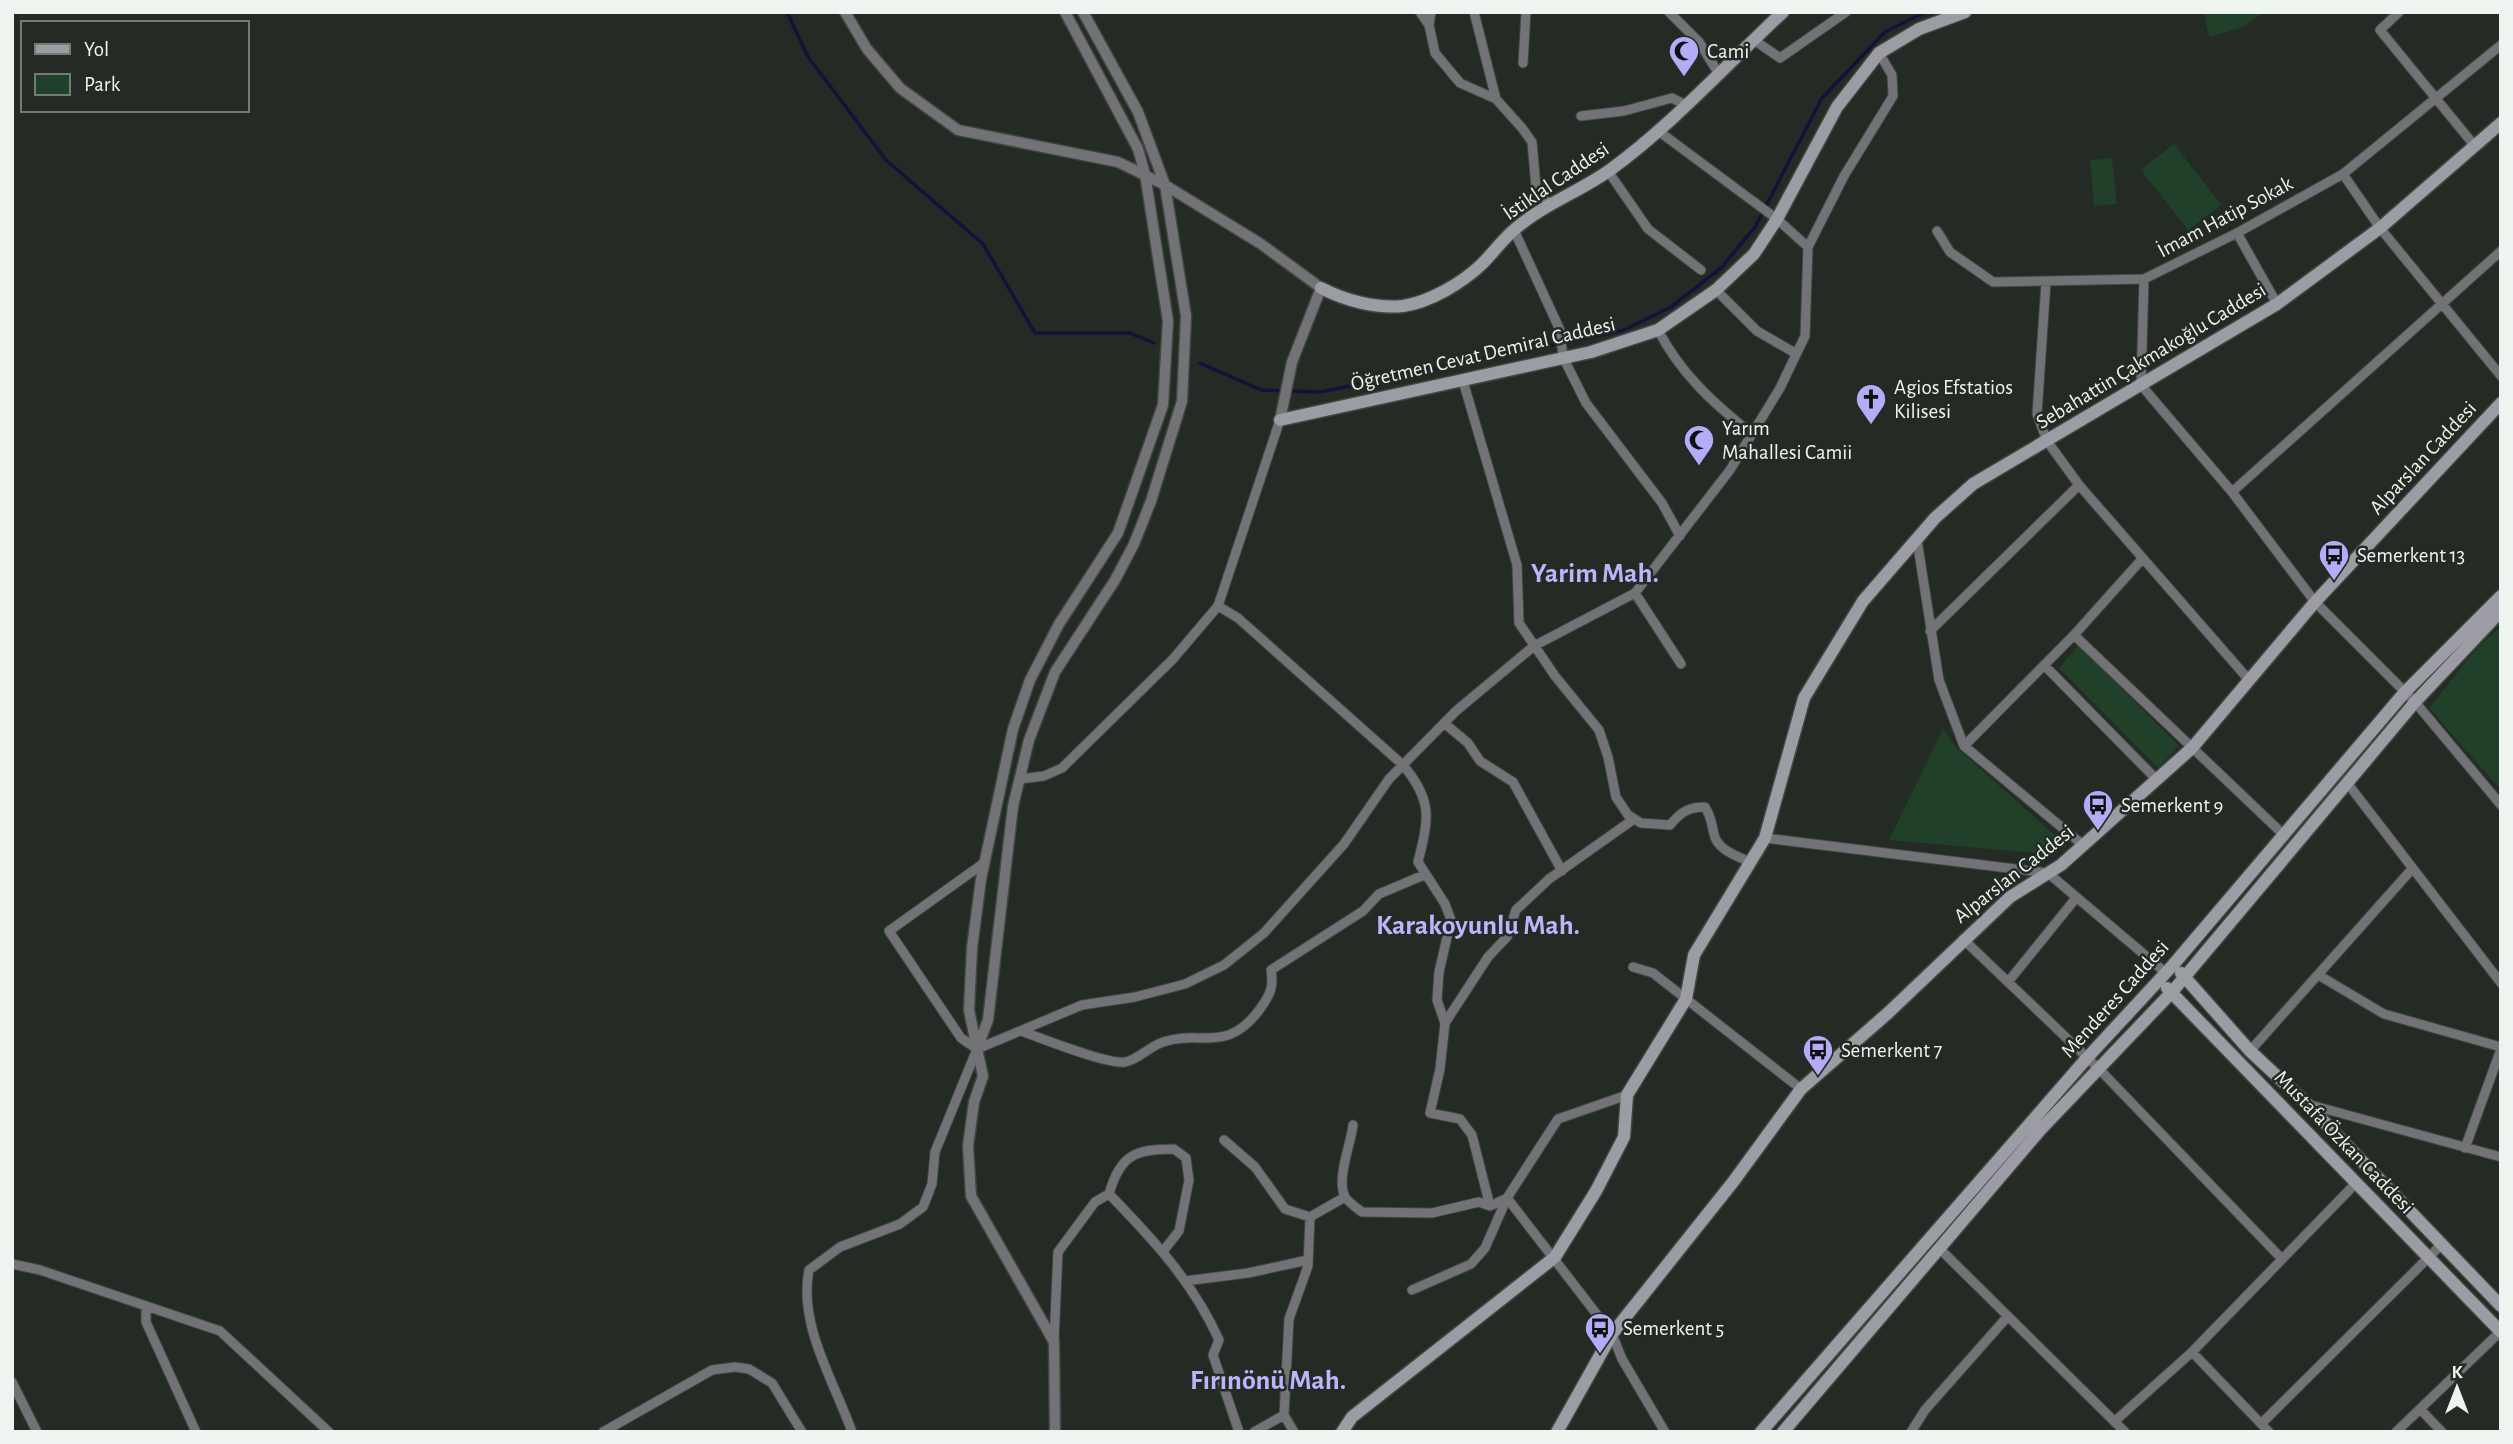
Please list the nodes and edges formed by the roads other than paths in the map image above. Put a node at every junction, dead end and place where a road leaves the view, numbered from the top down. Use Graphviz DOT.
graph roads {
  1 [pos="845,12"];
  2 [pos="1065,12"];
  3 [pos="1083,12"];
  4 [pos="1420,12"];
  5 [pos="1431,12"];
  6 [pos="1474,12"];
  7 [pos="1526,12"];
  8 [pos="1669,12"];
  9 [pos="1783,12"];
  10 [pos="1846,12"];
  11 [pos="1965,12"];
  12 [pos="2399,12"];
  13 [pos="1429,25"];
  14 [pos="1754,40"];
  15 [pos="2501,45"];
  16 [pos="1879,53"];
  17 [pos="1523,63"];
  18 [pos="1719,74"];
  19 [pos="2437,98"];
  20 [pos="1496,100"];
  21 [pos="1686,105"];
  22 [pos="1581,116"];
  23 [pos="2501,124"];
  24 [pos="1657,131"];
  25 [pos="2474,145"];
  26 [pos="1608,171"];
  27 [pos="1144,174"];
  28 [pos="2343,174"];
  29 [pos="1165,186"];
  30 [pos="1549,204"];
  31 [pos="1775,218"];
  32 [pos="2380,228"];
  33 [pos="1514,230"];
  34 [pos="1937,231"];
  35 [pos="2237,233"];
  36 [pos="1808,247"];
  37 [pos="2501,251"];
  38 [pos="1701,270"];
  39 [pos="2144,279"];
  40 [pos="2046,282"];
  41 [pos="1321,288"];
  42 [pos="1716,290"];
  43 [pos="2277,304"];
  44 [pos="2443,305"];
  45 [pos="1658,330"];
  46 [pos="1795,353"];
  47 [pos="1563,357"];
  48 [pos="2501,376"];
  49 [pos="1463,381"];
  50 [pos="2141,385"];
  51 [pos="2501,403"];
  52 [pos="1280,420"];
  53 [pos="1752,434"];
  54 [pos="2047,441"];
  55 [pos="2079,485"];
  56 [pos="2232,492"];
  57 [pos="1680,536"];
  58 [pos="1917,540"];
  59 [pos="2143,558"];
  60 [pos="1635,593"];
  61 [pos="2501,596"];
  62 [pos="2315,602"];
  63 [pos="1218,606"];
  64 [pos="2501,611"];
  65 [pos="1930,631"];
  66 [pos="2074,635"];
  67 [pos="1534,646"];
  68 [pos="1681,664"];
  69 [pos="2044,665"];
  70 [pos="2249,680"];
  71 [pos="2405,692"];
  72 [pos="2415,702"];
  73 [pos="1444,723"];
  74 [pos="1964,746"];
  75 [pos="2192,748"];
  76 [pos="1403,765"];
  77 [pos="1020,779"];
  78 [pos="2157,779"];
  79 [pos="2348,784"];
  80 [pos="2501,805"];
  81 [pos="1634,819"];
  82 [pos="2285,836"];
  83 [pos="1765,838"];
  84 [pos="2083,845"];
  85 [pos="1750,862"];
  86 [pos="984,863"];
  87 [pos="2412,869"];
  88 [pos="1562,870"];
  89 [pos="2048,873"];
  90 [pos="1424,875"];
  91 [pos="2076,898"];
  92 [pos="1963,939"];
  93 [pos="1633,967"];
  94 [pos="2166,973"];
  95 [pos="2320,975"];
  96 [pos="2185,977"];
  97 [pos="2008,982"];
  98 [pos="2501,983"];
  99 [pos="2172,992"];
  100 [pos="1686,999"];
  101 [pos="1445,1023"];
  102 [pos="1021,1031"];
  103 [pos="2501,1048"];
  104 [pos="977,1049"];
  105 [pos="2250,1051"];
  106 [pos="2092,1062"];
  107 [pos="1801,1089"];
  108 [pos="1628,1095"];
  109 [pos="2307,1104"];
  110 [pos="1353,1125"];
  111 [pos="1224,1140"];
  112 [pos="2465,1148"];
  113 [pos="2501,1157"];
  114 [pos="2357,1182"];
  115 [pos="1109,1194"];
  116 [pos="1345,1197"];
  117 [pos="1507,1198"];
  118 [pos="1490,1206"];
  119 [pos="1310,1217"];
  120 [pos="2442,1244"];
  121 [pos="1939,1248"];
  122 [pos="1164,1250"];
  123 [pos="1555,1257"];
  124 [pos="2427,1257"];
  125 [pos="2282,1259"];
  126 [pos="1308,1260"];
  127 [pos="12,1264"];
  128 [pos="1185,1281"];
  129 [pos="1412,1290"];
  130 [pos="146,1306"];
  131 [pos="2501,1306"];
  132 [pos="2008,1316"];
  133 [pos="2501,1331"];
  134 [pos="1612,1334"];
  135 [pos="1054,1342"];
  136 [pos="2192,1352"];
  137 [pos="12,1382"];
  138 [pos="2421,1410"];
  139 [pos="1284,1415"];
  140 [pos="2115,1421"];
  141 [pos="2262,1423"];
  142 [pos="37,1432"];
  143 [pos="196,1432"];
  144 [pos="329,1432"];
  145 [pos="603,1432"];
  146 [pos="802,1432"];
  147 [pos="852,1432"];
  148 [pos="1055,1432"];
  149 [pos="1239,1432"];
  150 [pos="1254,1432"];
  151 [pos="1294,1432"];
  152 [pos="1342,1432"];
  153 [pos="1557,1432"];
  154 [pos="1665,1432"];
  155 [pos="1761,1432"];
  156 [pos="1783,1432"];
  157 [pos="1911,1432"];
  158 [pos="2125,1432"];
  159 [pos="2269,1432"];
  160 [pos="2396,1432"];
  161 [pos="2442,1432"];
  1 -- 27 [label="street"];
  2 -- 27 [label="street"];
  3 -- 29 [label="street"];
  4 -- 13 [label="street"];
  5 -- 13 [label="street"];
  6 -- 20 [label="street"];
  7 -- 17 [label="street"];
  8 -- 18 [label="street"];
  9 -- 14 [label="main road, İstiklal Caddesi"];
  10 -- 14 [label="street"];
  11 -- 16 [label="main road, Öğretmen Cevat Demiral Caddesi"];
  12 -- 19 [label="street"];
  13 -- 20 [label="street"];
  14 -- 18 [label="main road, İstiklal Caddesi"];
  15 -- 19 [label="street, İmam Hatip Sokak"];
  16 -- 31 [label="main road, Öğretmen Cevat Demiral Caddesi"];
  16 -- 36 [label="street"];
  18 -- 21 [label="main road, İstiklal Caddesi"];
  19 -- 25 [label="street"];
  19 -- 28 [label="street, İmam Hatip Sokak"];
  20 -- 30 [label="street"];
  21 -- 22 [label="street"];
  21 -- 24 [label="main road, İstiklal Caddesi"];
  23 -- 25 [label="main road, Sebahattin Çakmakoğlu Caddesi"];
  24 -- 26 [label="main road, İstiklal Caddesi"];
  24 -- 31 [label="street"];
  25 -- 32 [label="main road, Sebahattin Çakmakoğlu Caddesi"];
  26 -- 30 [label="main road, İstiklal Caddesi"];
  26 -- 38 [label="street"];
  27 -- 29 [label="street"];
  27 -- 86 [label="street"];
  28 -- 32 [label="street"];
  28 -- 35 [label="street, İmam Hatip Sokak"];
  29 -- 41 [label="street"];
  29 -- 77 [label="street"];
  30 -- 33 [label="main road, İstiklal Caddesi"];
  31 -- 36 [label="street"];
  31 -- 42 [label="main road, Öğretmen Cevat Demiral Caddesi"];
  32 -- 43 [label="main road, Sebahattin Çakmakoğlu Caddesi"];
  32 -- 44 [label="street"];
  33 -- 41 [label="main road, İstiklal Caddesi"];
  33 -- 47 [label="street"];
  34 -- 40 [label="street, İmam Hatip Sokak"];
  35 -- 39 [label="street, İmam Hatip Sokak"];
  35 -- 43 [label="street"];
  36 -- 46 [label="street"];
  37 -- 44 [label="street"];
  39 -- 40 [label="street, İmam Hatip Sokak"];
  39 -- 50 [label="street"];
  40 -- 54 [label="street"];
  41 -- 52 [label="street"];
  42 -- 45 [label="main road, Öğretmen Cevat Demiral Caddesi"];
  42 -- 46 [label="street"];
  43 -- 50 [label="main road, Sebahattin Çakmakoğlu Caddesi"];
  44 -- 48 [label="street"];
  44 -- 56 [label="street"];
  45 -- 47 [label="main road, Öğretmen Cevat Demiral Caddesi"];
  45 -- 53 [label="street"];
  46 -- 53 [label="street"];
  47 -- 49 [label="main road, Öğretmen Cevat Demiral Caddesi"];
  47 -- 57 [label="street"];
  49 -- 52 [label="main road, Öğretmen Cevat Demiral Caddesi"];
  49 -- 67 [label="street"];
  50 -- 54 [label="main road, Sebahattin Çakmakoğlu Caddesi"];
  50 -- 56 [label="street"];
  51 -- 62 [label="main road, Alparslan Caddesi"];
  52 -- 63 [label="street"];
  53 -- 57 [label="street"];
  54 -- 55 [label="street"];
  54 -- 58 [label="main road, Sebahattin Çakmakoğlu Caddesi"];
  55 -- 59 [label="street"];
  55 -- 65 [label="street"];
  56 -- 62 [label="street"];
  57 -- 60 [label="street"];
  58 -- 65 [label="street"];
  58 -- 83 [label="main road, Sebahattin Çakmakoğlu Caddesi"];
  59 -- 66 [label="street"];
  59 -- 70 [label="street"];
  60 -- 67 [label="street"];
  60 -- 68 [label="street"];
  61 -- 71 [label="main road, Menderes Caddesi"];
  62 -- 70 [label="main road, Alparslan Caddesi"];
  62 -- 71 [label="street"];
  63 -- 76 [label="street"];
  63 -- 77 [label="street"];
  64 -- 72 [label="main road, Menderes Caddesi"];
  65 -- 74 [label="street"];
  66 -- 69 [label="street"];
  66 -- 75 [label="street"];
  67 -- 73 [label="street"];
  67 -- 81 [label="street"];
  69 -- 74 [label="street"];
  69 -- 78 [label="street"];
  70 -- 75 [label="main road, Alparslan Caddesi"];
  71 -- 72 [label="street"];
  71 -- 82 [label="main road, Menderes Caddesi"];
  72 -- 79 [label="main road, Menderes Caddesi"];
  72 -- 80 [label="street"];
  73 -- 76 [label="street"];
  73 -- 88 [label="street"];
  74 -- 84 [label="street"];
  75 -- 78 [label="main road, Alparslan Caddesi"];
  75 -- 82 [label="street"];
  76 -- 90 [label="street"];
  76 -- 102 [label="street"];
  77 -- 104 [label="street"];
  78 -- 84 [label="main road, Alparslan Caddesi"];
  79 -- 87 [label="street"];
  79 -- 96 [label="main road, Menderes Caddesi"];
  81 -- 85 [label="street"];
  81 -- 88 [label="street"];
  82 -- 94 [label="main road, Menderes Caddesi"];
  83 -- 85 [label="main road, Sebahattin Çakmakoğlu Caddesi"];
  83 -- 89 [label="street"];
  84 -- 89 [label="main road, Alparslan Caddesi"];
  85 -- 100 [label="main road, Sebahattin Çakmakoğlu Caddesi"];
  86 -- 104 [label="street"];
  86 -- 104 [label="street"];
  87 -- 95 [label="street"];
  87 -- 98 [label="street"];
  88 -- 101 [label="street"];
  89 -- 91 [label="street"];
  89 -- 92 [label="main road, Alparslan Caddesi"];
  90 -- 101 [label="street"];
  90 -- 102 [label="street"];
  91 -- 94 [label="street"];
  91 -- 97 [label="street"];
  92 -- 97 [label="street"];
  92 -- 107 [label="main road, Alparslan Caddesi"];
  93 -- 100 [label="street"];
  94 -- 96 [label="main road, Mustafa Özkan Caddesi"];
  94 -- 99 [label="main road, Mustafa Özkan Caddesi"];
  94 -- 106 [label="main road, Menderes Caddesi"];
  95 -- 103 [label="street"];
  95 -- 105 [label="street"];
  96 -- 99 [label="main road, Menderes Caddesi"];
  96 -- 105 [label="main road, Mustafa Özkan Caddesi"];
  97 -- 106 [label="street"];
  99 -- 106 [label="main road, Menderes Caddesi"];
  99 -- 114 [label="main road, Mustafa Özkan Caddesi"];
  100 -- 107 [label="street"];
  100 -- 108 [label="main road, Sebahattin Çakmakoğlu Caddesi"];
  101 -- 118 [label="street"];
  102 -- 104 [label="street"];
  103 -- 112 [label="street"];
  104 -- 135 [label="street"];
  104 -- 147 [label="street"];
  105 -- 109 [label="main road, Mustafa Özkan Caddesi"];
  106 -- 121 [label="main road, Menderes Caddesi"];
  106 -- 125 [label="street"];
  106 -- 155 [label="main road, Menderes Caddesi"];
  107 -- 134 [label="main road, Alparslan Caddesi"];
  108 -- 117 [label="street"];
  108 -- 123 [label="main road, Sebahattin Çakmakoğlu Caddesi"];
  109 -- 112 [label="street"];
  109 -- 120 [label="main road, Mustafa Özkan Caddesi"];
  110 -- 116 [label="street"];
  111 -- 119 [label="street"];
  112 -- 113 [label="street"];
  114 -- 124 [label="main road, Mustafa Özkan Caddesi"];
  114 -- 125 [label="street"];
  115 -- 122 [label="street"];
  115 -- 122 [label="street"];
  115 -- 135 [label="street"];
  116 -- 118 [label="street"];
  116 -- 119 [label="street"];
  117 -- 118 [label="street"];
  117 -- 123 [label="street"];
  117 -- 129 [label="street"];
  119 -- 126 [label="street"];
  120 -- 124 [label="street"];
  120 -- 131 [label="main road, Mustafa Özkan Caddesi"];
  121 -- 132 [label="street"];
  121 -- 156 [label="main road, Menderes Caddesi"];
  122 -- 128 [label="street"];
  123 -- 134 [label="street"];
  123 -- 152 [label="main road, Sebahattin Çakmakoğlu Caddesi"];
  124 -- 133 [label="main road, Mustafa Özkan Caddesi"];
  124 -- 141 [label="street"];
  125 -- 136 [label="street"];
  126 -- 128 [label="street"];
  126 -- 139 [label="street"];
  127 -- 130 [label="street"];
  128 -- 149 [label="street"];
  130 -- 143 [label="street"];
  130 -- 144 [label="street"];
  132 -- 140 [label="street"];
  132 -- 157 [label="street"];
  133 -- 138 [label="street"];
  134 -- 153 [label="main road, Alparslan Caddesi"];
  134 -- 154 [label="street"];
  135 -- 148 [label="street"];
  136 -- 140 [label="street"];
  136 -- 141 [label="street"];
  137 -- 142 [label="street"];
  138 -- 160 [label="street"];
  138 -- 161 [label="street"];
  139 -- 150 [label="street"];
  139 -- 151 [label="street"];
  140 -- 158 [label="street"];
  141 -- 159 [label="street"];
  145 -- 146 [label="street"];
}
